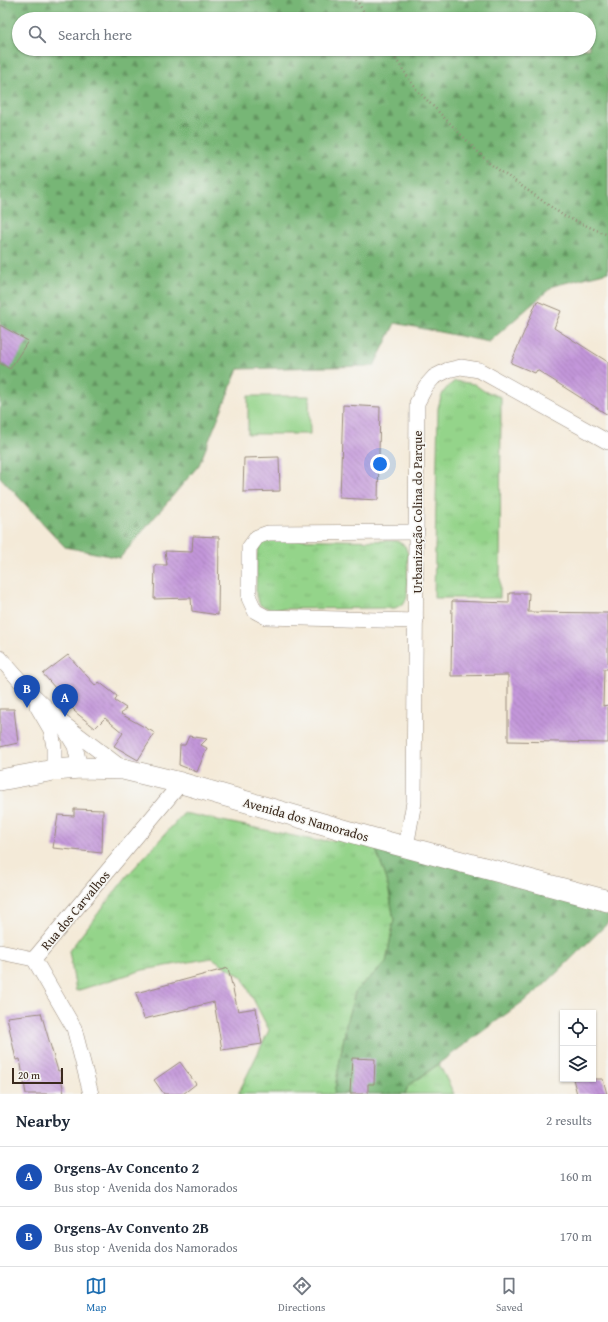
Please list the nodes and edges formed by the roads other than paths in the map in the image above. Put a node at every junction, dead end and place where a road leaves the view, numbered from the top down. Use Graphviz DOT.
graph roads {
  1 [pos="608,442"];
  2 [pos="417,532"];
  3 [pos="416,621"];
  4 [pos="0,658"];
  5 [pos="29,691"];
  6 [pos="61,722"];
  7 [pos="80,768"];
  8 [pos="123,769"];
  9 [pos="54,770"];
  10 [pos="0,780"];
  11 [pos="181,783"];
  12 [pos="406,847"];
  13 [pos="608,901"];
  14 [pos="0,952"];
  15 [pos="34,959"];
  16 [pos="91,1094"];
  1 -- 2 [label="street, Urbanização Colina do Parque"];
  2 -- 3 [label="street, Urbanização Colina do Parque"];
  2 -- 3 [label="street"];
  3 -- 12 [label="street, Urbanização Colina do Parque"];
  4 -- 5 [label="street"];
  5 -- 6 [label="street"];
  5 -- 9 [label="street"];
  6 -- 7 [label="street"];
  6 -- 8 [label="street"];
  7 -- 8 [label="street, Avenida dos Namorados"];
  7 -- 9 [label="street, Avenida dos Namorados"];
  8 -- 11 [label="street, Avenida dos Namorados"];
  9 -- 10 [label="street, Avenida dos Namorados"];
  11 -- 12 [label="street, Avenida dos Namorados"];
  11 -- 15 [label="street, Rua dos Carvalhos"];
  12 -- 13 [label="street, Avenida dos Namorados"];
  14 -- 15 [label="street"];
  15 -- 16 [label="street, Rua dos Carvalhos"];
}
